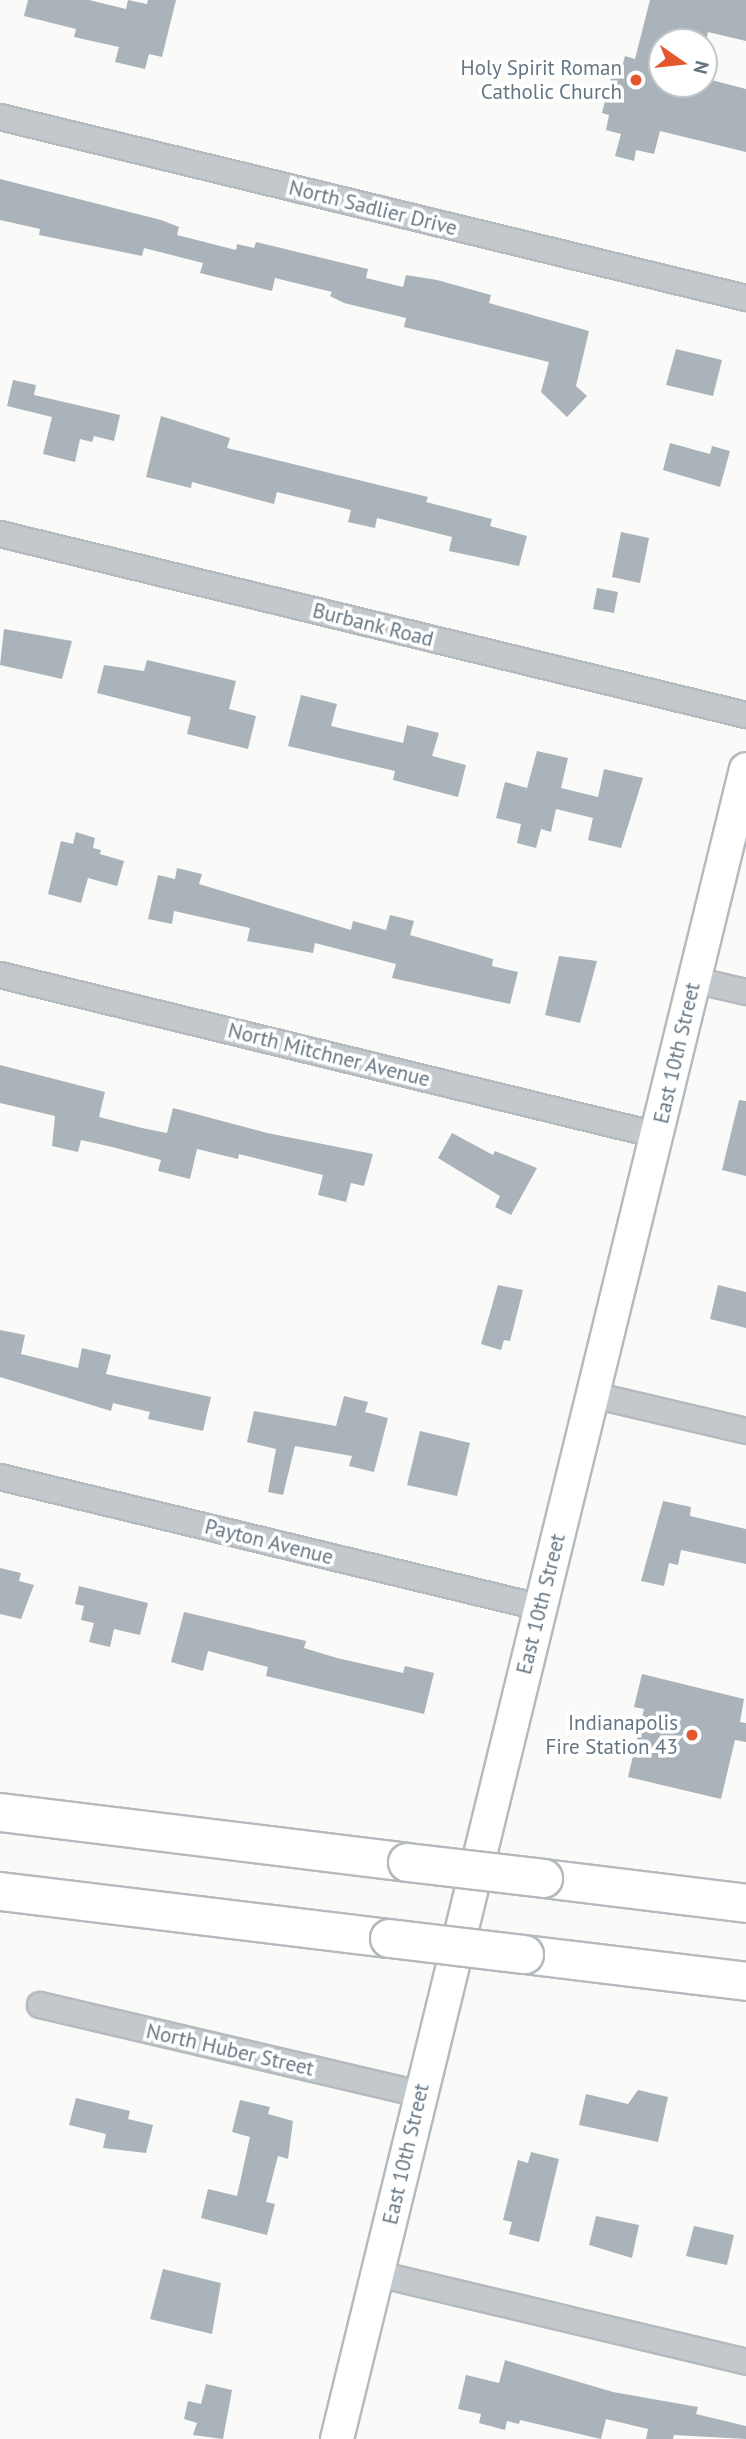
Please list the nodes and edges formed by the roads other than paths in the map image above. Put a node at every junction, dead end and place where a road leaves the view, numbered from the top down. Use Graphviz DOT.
graph roads {
  1 [pos="0,117"];
  2 [pos="746,298"];
  3 [pos="0,534"];
  4 [pos="746,715"];
  5 [pos="746,769"];
  6 [pos="0,975"];
  7 [pos="694,980"];
  8 [pos="746,992"];
  9 [pos="657,1135"];
  10 [pos="593,1395"];
  11 [pos="746,1431"];
  12 [pos="0,1477"];
  13 [pos="539,1607"];
  14 [pos="0,1812"];
  15 [pos="0,1891"];
  16 [pos="746,1903"];
  17 [pos="746,1981"];
  18 [pos="40,2005"];
  19 [pos="420,2094"];
  20 [pos="378,2274"];
  21 [pos="746,2362"];
  22 [pos="337,2439"];
  1 -- 2 [label="street, North Sadlier Drive"];
  3 -- 4 [label="street, Burbank Road"];
  5 -- 7 [label="main road, East 10th Street"];
  6 -- 9 [label="street, North Mitchner Avenue"];
  7 -- 8 [label="street"];
  7 -- 9 [label="main road, East 10th Street"];
  9 -- 10 [label="main road, East 10th Street"];
  10 -- 11 [label="street"];
  10 -- 13 [label="main road, East 10th Street"];
  12 -- 13 [label="street, Payton Avenue"];
  13 -- 19 [label="main road, East 10th Street"];
  14 -- 16 [label="highway, bridge"];
  15 -- 17 [label="highway, bridge"];
  18 -- 19 [label="street, North Huber Street"];
  19 -- 20 [label="main road, East 10th Street"];
  20 -- 21 [label="street"];
  20 -- 22 [label="main road, East 10th Street"];
}
